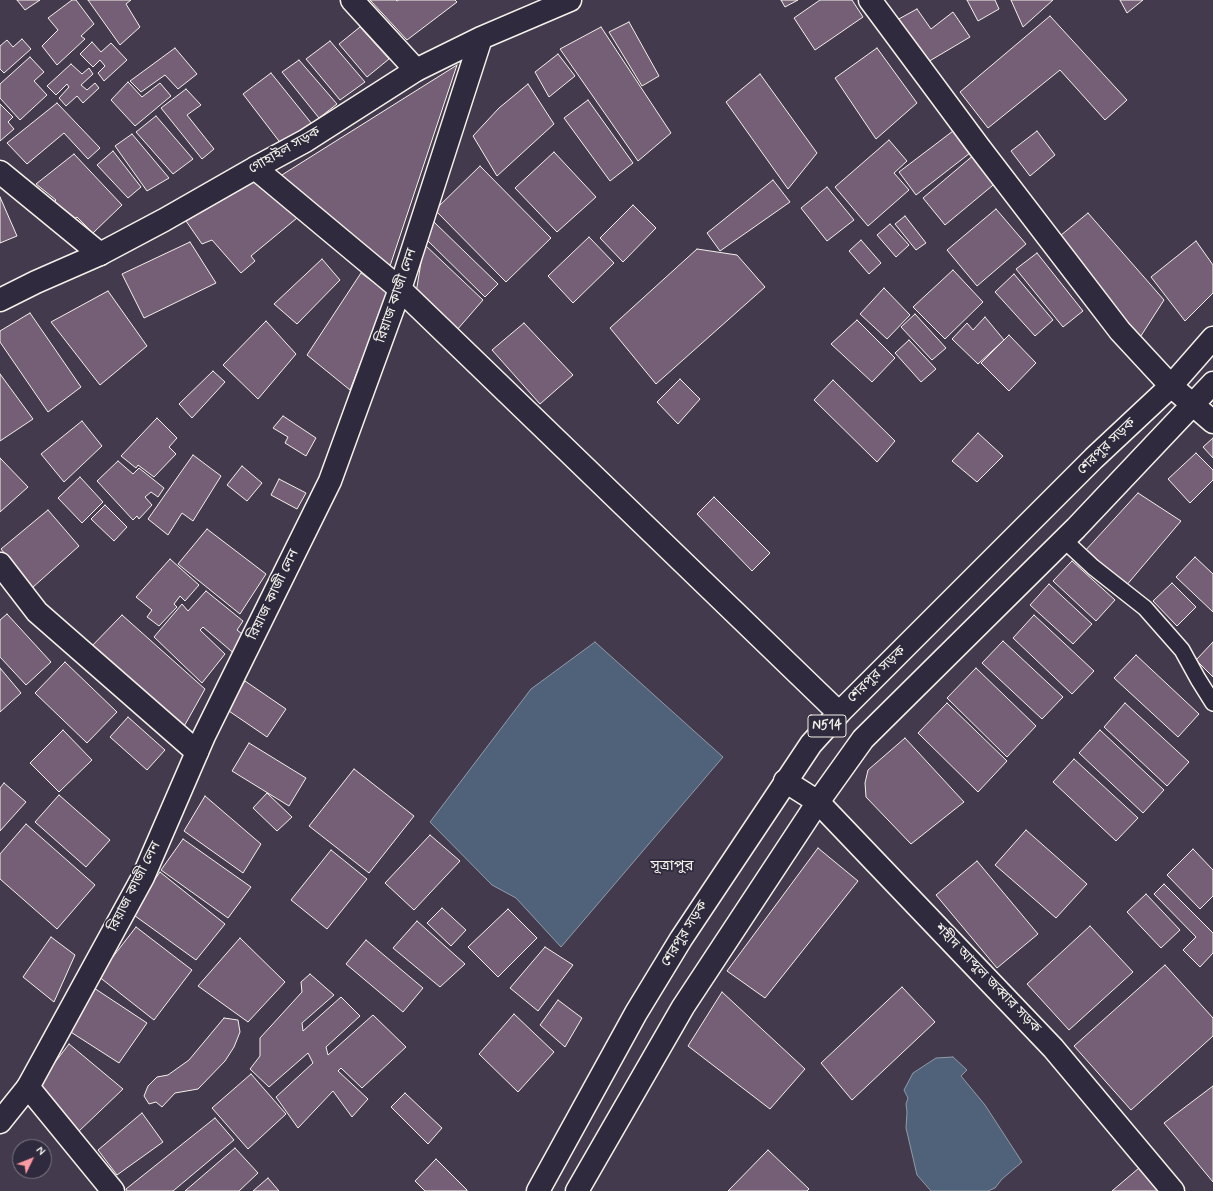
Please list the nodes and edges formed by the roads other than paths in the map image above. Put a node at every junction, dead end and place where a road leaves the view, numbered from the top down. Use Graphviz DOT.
graph roads {
  1 [pos="352,0"];
  2 [pos="570,0"];
  3 [pos="870,0"];
  4 [pos="481,38"];
  5 [pos="416,70"];
  6 [pos="255,168"];
  7 [pos="0,172"];
  8 [pos="100,254"];
  9 [pos="400,289"];
  10 [pos="0,300"];
  11 [pos="1213,338"];
  12 [pos="1213,383"];
  13 [pos="1171,386"];
  14 [pos="1193,404"];
  15 [pos="1213,422"];
  16 [pos="1064,540"];
  17 [pos="0,564"];
  18 [pos="1213,703"];
  19 [pos="839,712"];
  20 [pos="197,752"];
  21 [pos="785,781"];
  22 [pos="818,802"];
  23 [pos="28,1087"];
  24 [pos="0,1122"];
  25 [pos="112,1191"];
  26 [pos="538,1191"];
  27 [pos="577,1191"];
  28 [pos="1173,1191"];
  1 -- 5 [label="main road"];
  2 -- 4 [label="main road, গোহাইল সড়ক"];
  3 -- 13 [label="main road"];
  4 -- 5 [label="main road, গোহাইল সড়ক"];
  4 -- 9 [label="main road, রিয়াজ কাজী লেন"];
  5 -- 6 [label="main road, গোহাইল সড়ক"];
  6 -- 8 [label="main road, গোহাইল সড়ক"];
  6 -- 9 [label="main road"];
  7 -- 8 [label="main road"];
  8 -- 10 [label="main road, গোহাইল সড়ক"];
  9 -- 19 [label="main road"];
  9 -- 20 [label="main road, রিয়াজ কাজী লেন"];
  11 -- 13 [label="main road, শেরপুর সড়ক / N514"];
  12 -- 14 [label="main road, N514"];
  13 -- 14 [label="main road"];
  13 -- 19 [label="main road, শেরপুর সড়ক / N514"];
  14 -- 15 [label="main road"];
  14 -- 16 [label="main road, N514"];
  16 -- 18 [label="lane"];
  16 -- 22 [label="main road, N514"];
  17 -- 20 [label="main road"];
  19 -- 21 [label="main road, শেরপুর সড়ক / N514"];
  20 -- 23 [label="main road, রিয়াজ কাজী লেন"];
  21 -- 22 [label="main road, শহীদ আব্দুল জব্বার সড়ক"];
  21 -- 26 [label="main road, শেরপুর সড়ক / N514"];
  22 -- 27 [label="main road, N514"];
  22 -- 28 [label="main road, শহীদ আব্দুল জব্বার সড়ক"];
  23 -- 24 [label="main road, রিয়াজ কাজী লেন"];
  23 -- 25 [label="main road"];
}
